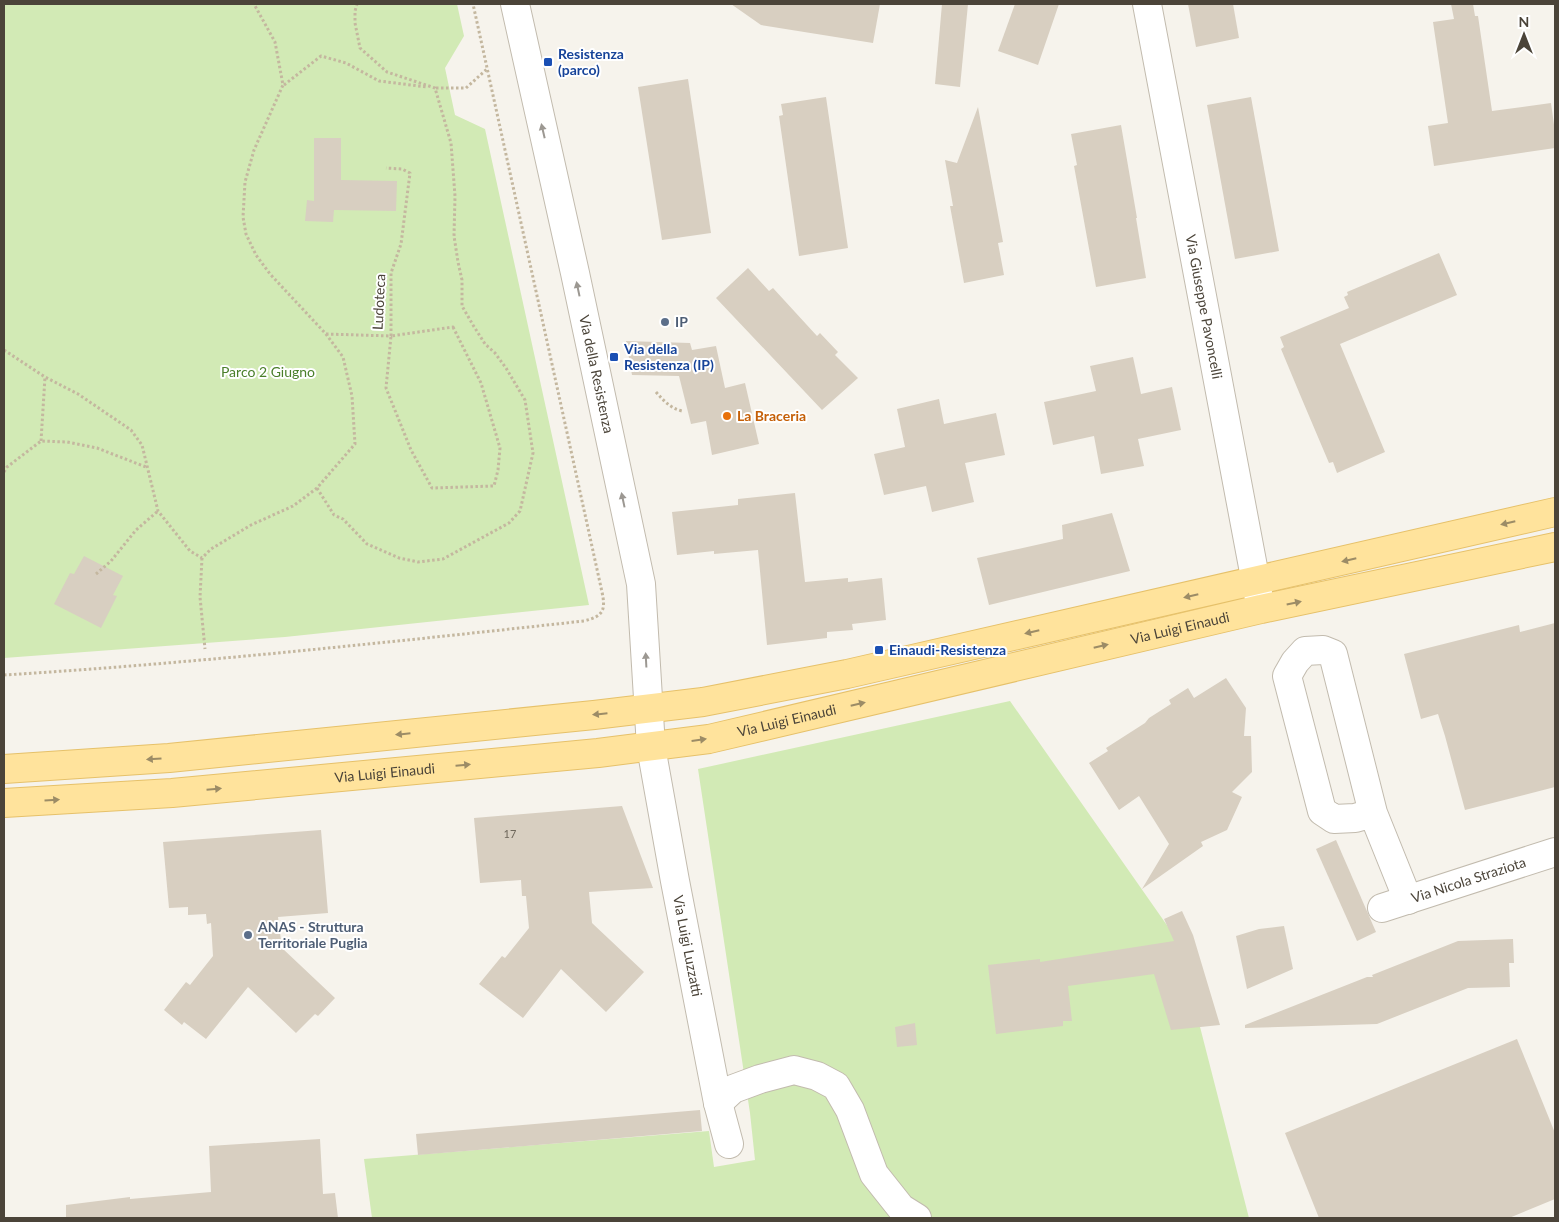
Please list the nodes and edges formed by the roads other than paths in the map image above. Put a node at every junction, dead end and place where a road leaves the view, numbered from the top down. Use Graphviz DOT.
graph roads {
  1 [pos="515,4"];
  2 [pos="1147,4"];
  3 [pos="1555,512"];
  4 [pos="1555,547"];
  5 [pos="1256,581"];
  6 [pos="1261,609"];
  7 [pos="648,709"];
  8 [pos="651,747"];
  9 [pos="4,769"];
  10 [pos="4,804"];
  11 [pos="1372,813"];
  12 [pos="1555,852"];
  13 [pos="1408,900"];
  14 [pos="1382,908"];
  15 [pos="718,1103"];
  16 [pos="729,1144"];
  17 [pos="917,1218"];
  7 -- 1 [label="street, Via della Resistenza, one-way"];
  2 -- 5 [label="street, Via Giuseppe Pavoncelli"];
  3 -- 5 [label="main road, Via Luigi Einaudi, one-way"];
  6 -- 4 [label="main road, Via Luigi Einaudi, one-way"];
  5 -- 6 [label="street, Via Giuseppe Pavoncelli"];
  5 -- 7 [label="main road, Via Luigi Einaudi, one-way"];
  8 -- 6 [label="main road, Via Luigi Einaudi, one-way"];
  7 -- 8 [label="street, Via della Resistenza"];
  7 -- 9 [label="main road, Via Luigi Einaudi, one-way"];
  10 -- 8 [label="main road, Via Luigi Einaudi, one-way"];
  8 -- 15 [label="street, Via Luigi Luzzatti"];
  11 -- 11 [label="street"];
  11 -- 13 [label="street"];
  12 -- 13 [label="street, Via Nicola Straziota"];
  13 -- 14 [label="street, Via Nicola Straziota"];
  15 -- 16 [label="street, Via Luigi Luzzatti"];
  15 -- 17 [label="street"];
}
